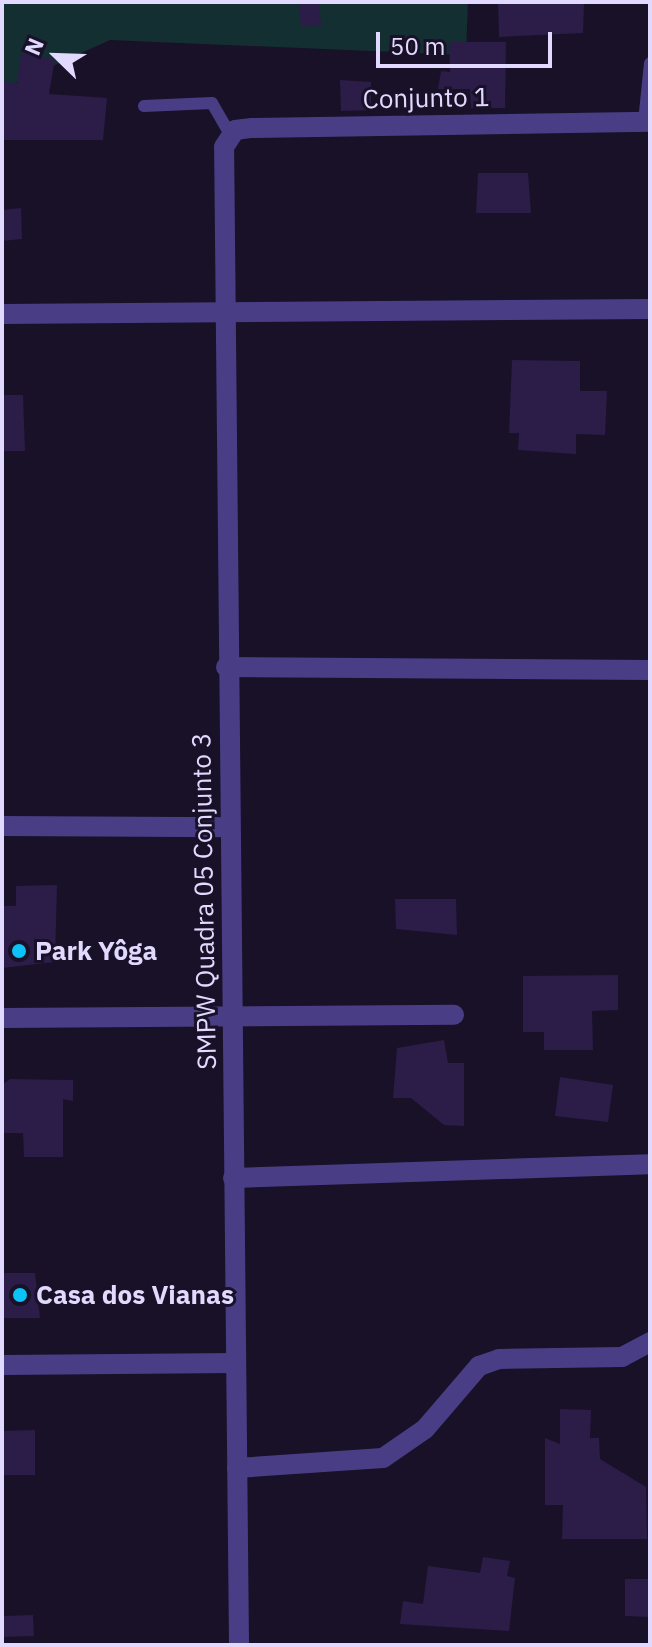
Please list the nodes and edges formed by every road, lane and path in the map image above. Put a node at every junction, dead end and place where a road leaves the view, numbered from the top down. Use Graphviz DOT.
graph roads {
  1 [pos="650,63"];
  2 [pos="144,106"];
  3 [pos="647,122"];
  4 [pos="230,134"];
  5 [pos="650,309"];
  6 [pos="2,314"];
  7 [pos="228,315"];
  8 [pos="226,667"];
  9 [pos="650,670"];
  10 [pos="2,826"];
  11 [pos="230,827"];
  12 [pos="233,1015"];
  13 [pos="454,1015"];
  14 [pos="2,1018"];
  15 [pos="650,1164"];
  16 [pos="233,1178"];
  17 [pos="650,1342"];
  18 [pos="234,1363"];
  19 [pos="2,1365"];
  20 [pos="237,1468"];
  21 [pos="239,1645"];
  1 -- 3 [label="lane"];
  2 -- 4 [label="lane"];
  3 -- 4 [label="street, Conjunto 1"];
  4 -- 7 [label="street, SMPW Quadra 05 Conjunto 3"];
  5 -- 7 [label="street"];
  6 -- 7 [label="street"];
  7 -- 8 [label="street, SMPW Quadra 05 Conjunto 3"];
  8 -- 9 [label="street"];
  8 -- 11 [label="street, SMPW Quadra 05 Conjunto 3"];
  10 -- 11 [label="street"];
  11 -- 12 [label="street, SMPW Quadra 05 Conjunto 3"];
  12 -- 13 [label="street"];
  12 -- 14 [label="street"];
  12 -- 16 [label="street, SMPW Quadra 05 Conjunto 3"];
  15 -- 16 [label="street"];
  16 -- 18 [label="street, SMPW Quadra 05 Conjunto 3"];
  17 -- 20 [label="street"];
  18 -- 19 [label="street"];
  18 -- 20 [label="street, SMPW Quadra 05 Conjunto 3"];
  20 -- 21 [label="street, SMPW Quadra 05 Conjunto 3"];
}
